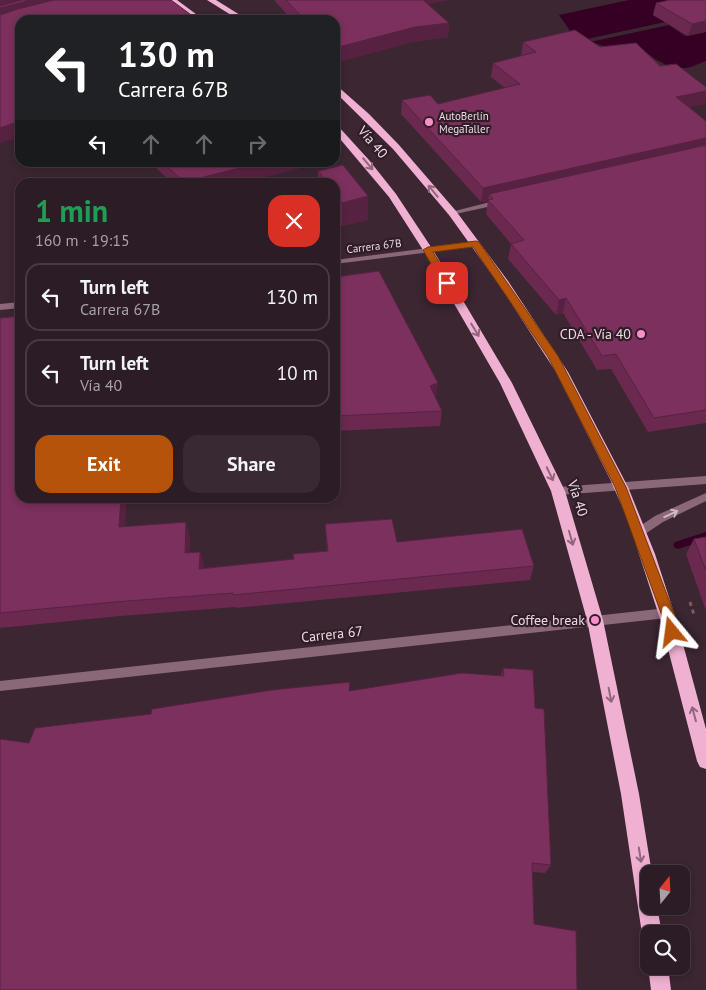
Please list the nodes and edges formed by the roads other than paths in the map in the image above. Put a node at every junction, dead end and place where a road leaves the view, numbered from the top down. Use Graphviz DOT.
graph roads {
  1 [pos="172,0"];
  2 [pos="212,0"];
  3 [pos="193,15"];
  4 [pos="236,15"];
  5 [pos="340,92"];
  6 [pos="340,133"];
  7 [pos="502,201"];
  8 [pos="450,212"];
  9 [pos="476,244"];
  10 [pos="428,250"];
  11 [pos="340,261"];
  12 [pos="15,305"];
  13 [pos="0,307"];
  14 [pos="706,480"];
  15 [pos="620,487"];
  16 [pos="558,491"];
  17 [pos="706,498"];
  18 [pos="638,533"];
  19 [pos="668,613"];
  20 [pos="595,620"];
  21 [pos="0,686"];
  22 [pos="706,761"];
  23 [pos="651,925"];
  24 [pos="659,975"];
  25 [pos="661,990"];
  1 -- 3 [label="highway"];
  2 -- 4 [label="highway"];
  8 -- 5 [label="highway, Vía 40, one-way"];
  6 -- 10 [label="highway, Vía 40, one-way"];
  7 -- 8 [label="street"];
  8 -- 9 [label="highway, Vía 40"];
  9 -- 10 [label="street, Carrera 67B"];
  9 -- 15 [label="highway, Vía 40"];
  10 -- 11 [label="street, Carrera 67B"];
  10 -- 16 [label="highway, Vía 40, one-way"];
  12 -- 13 [label="street"];
  14 -- 15 [label="street"];
  15 -- 16 [label="street"];
  15 -- 18 [label="highway, Vía 40"];
  16 -- 20 [label="highway, Vía 40, one-way"];
  18 -- 17 [label="street, one-way"];
  18 -- 19 [label="highway, Vía 40"];
  19 -- 20 [label="street, Carrera 67"];
  22 -- 19 [label="highway, Vía 40, one-way"];
  20 -- 21 [label="street, Carrera 67"];
  20 -- 23 [label="highway, Vía 40, one-way"];
  24 -- 25 [label="highway"];
}
